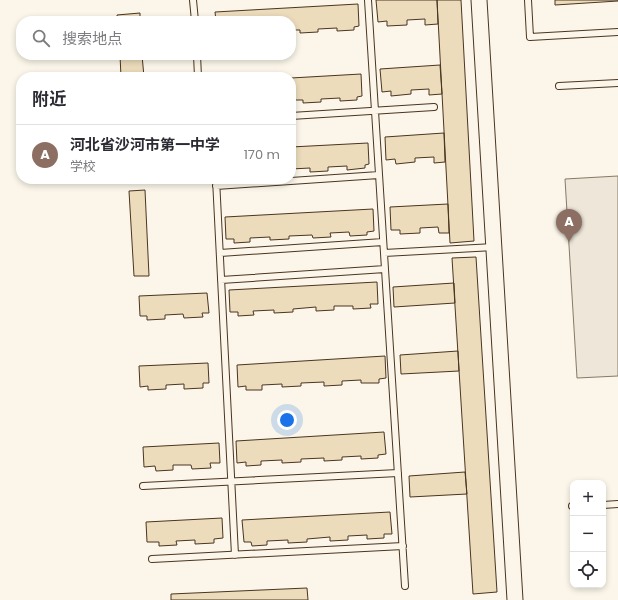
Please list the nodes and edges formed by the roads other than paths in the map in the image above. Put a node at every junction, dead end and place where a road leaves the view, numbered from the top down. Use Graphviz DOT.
graph roads {
  1 [pos="193,0"];
  2 [pos="368,0"];
  3 [pos="479,0"];
  4 [pos="528,0"];
  5 [pos="195,16"];
  6 [pos="618,32"];
  7 [pos="197,60"];
  8 [pos="198,72"];
  9 [pos="618,83"];
  10 [pos="559,86"];
  11 [pos="434,107"];
  12 [pos="375,111"];
  13 [pos="296,116"];
  14 [pos="379,175"];
  15 [pos="296,179"];
  16 [pos="216,184"];
  17 [pos="383,242"];
  18 [pos="494,247"];
  19 [pos="220,253"];
  20 [pos="384,253"];
  21 [pos="385,270"];
  22 [pos="221,280"];
  23 [pos="398,473"];
  24 [pos="231,482"];
  25 [pos="143,486"];
  26 [pos="618,504"];
  27 [pos="606,505"];
  28 [pos="403,546"];
  29 [pos="235,555"];
  30 [pos="152,559"];
  31 [pos="405,586"];
  32 [pos="515,600"];
  1 -- 5 [label="lane"];
  2 -- 12 [label="lane"];
  3 -- 18 [label="street"];
  4 -- 6 [label="lane"];
  7 -- 8 [label="lane"];
  9 -- 10 [label="lane"];
  11 -- 12 [label="lane"];
  12 -- 13 [label="lane"];
  12 -- 14 [label="lane"];
  14 -- 15 [label="lane"];
  14 -- 17 [label="lane"];
  16 -- 19 [label="lane"];
  17 -- 19 [label="lane"];
  17 -- 20 [label="lane"];
  18 -- 20 [label="lane"];
  18 -- 32 [label="street"];
  19 -- 22 [label="lane"];
  20 -- 21 [label="lane"];
  21 -- 22 [label="lane"];
  21 -- 23 [label="lane"];
  22 -- 24 [label="lane"];
  23 -- 24 [label="lane"];
  23 -- 28 [label="lane"];
  24 -- 25 [label="lane"];
  24 -- 29 [label="lane"];
  26 -- 27 [label="lane"];
  28 -- 29 [label="lane"];
  28 -- 31 [label="lane"];
  29 -- 30 [label="lane"];
}
